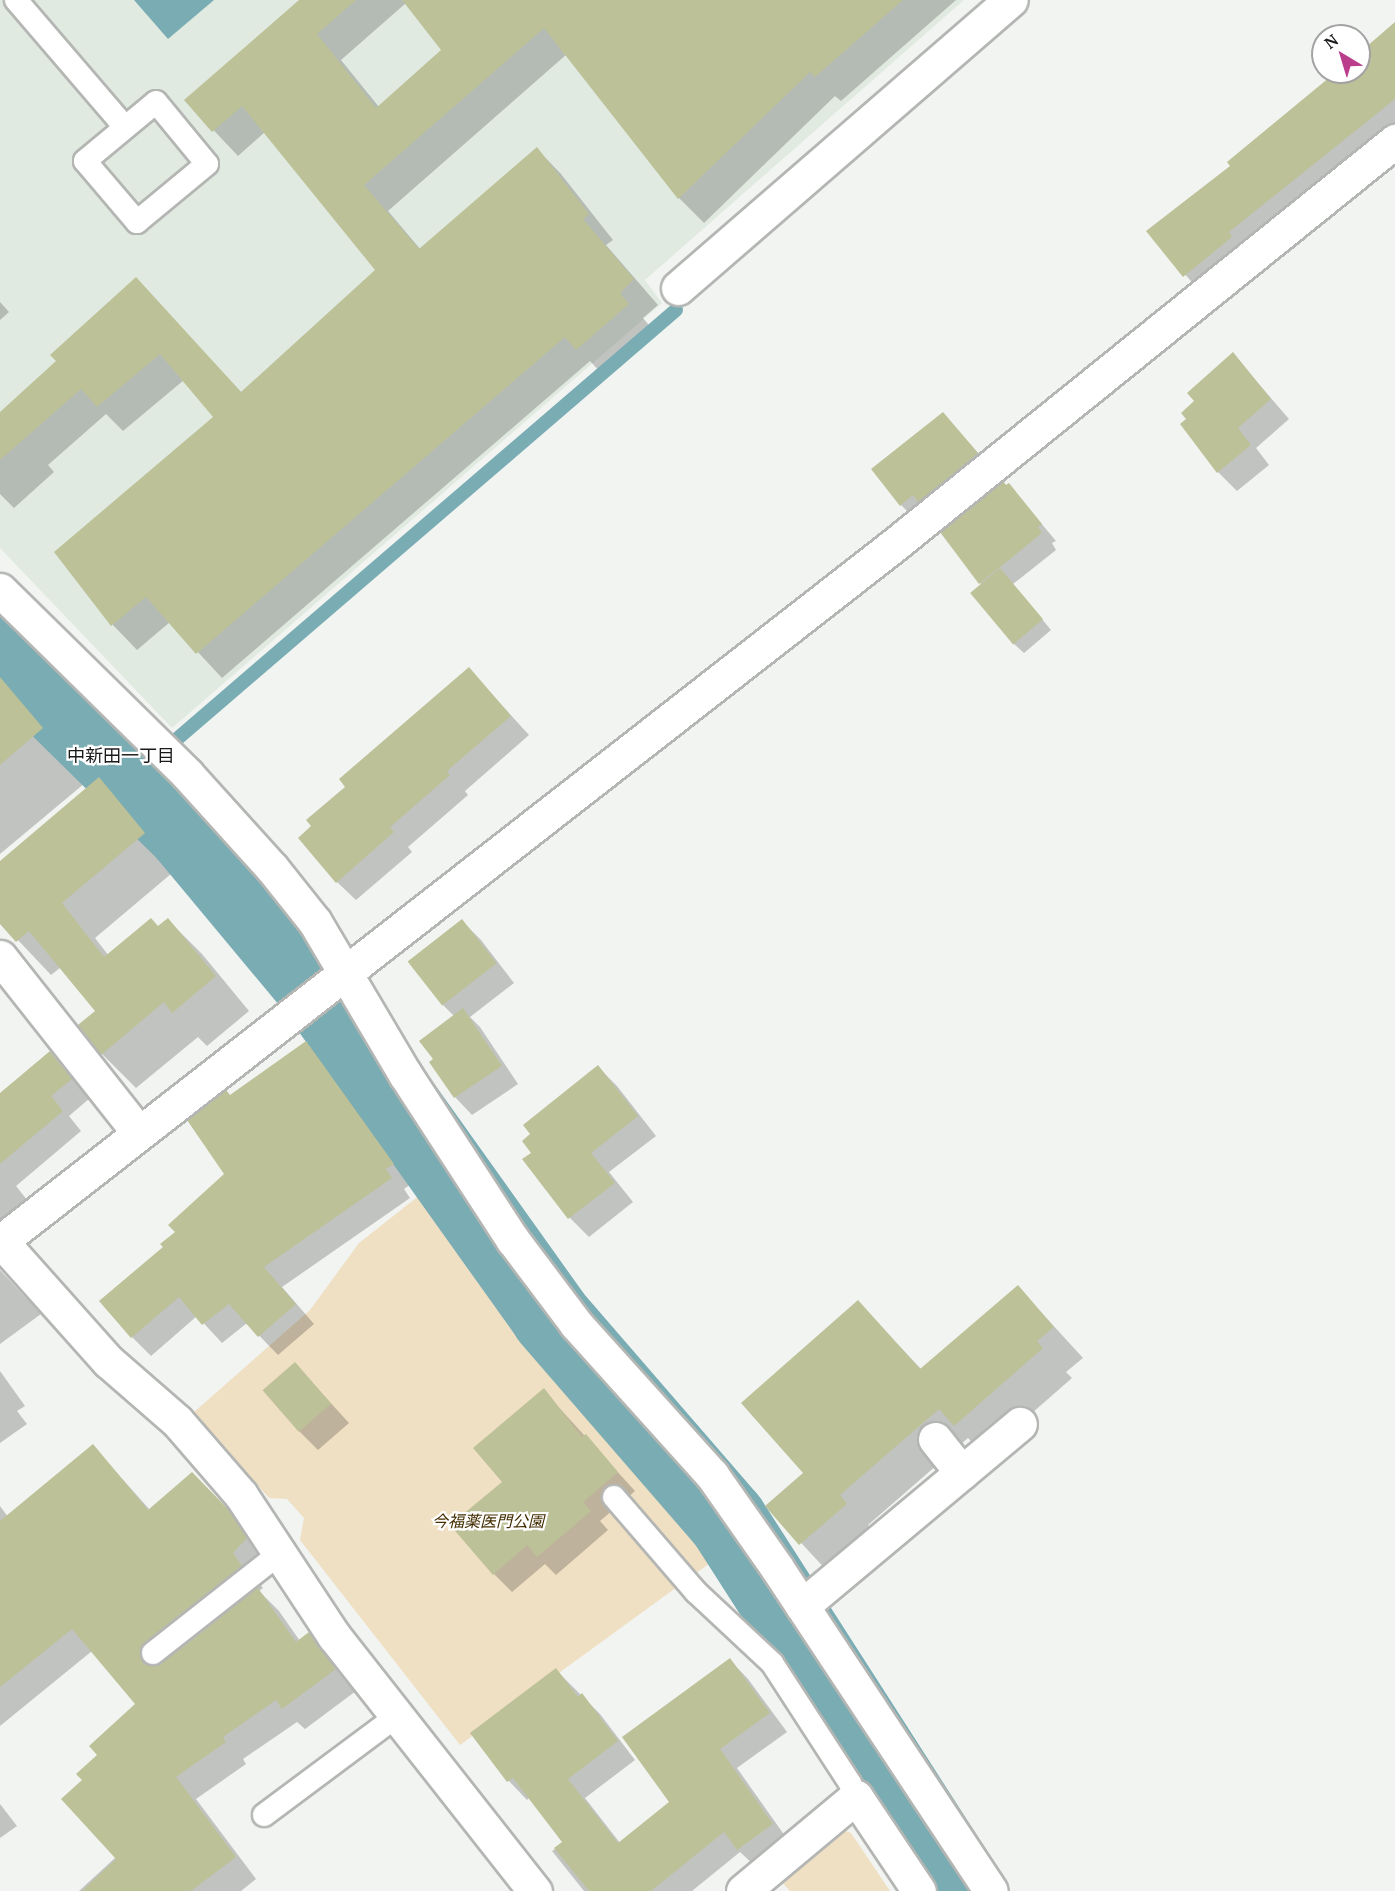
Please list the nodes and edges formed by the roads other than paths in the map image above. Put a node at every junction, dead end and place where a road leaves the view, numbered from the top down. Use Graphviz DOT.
graph roads {
  1 [pos="16,0"];
  2 [pos="1011,0"];
  3 [pos="125,127"];
  4 [pos="1395,141"];
  5 [pos="678,288"];
  6 [pos="0,590"];
  7 [pos="0,957"];
  8 [pos="339,979"];
  9 [pos="138,1132"];
  10 [pos="1,1242"];
  11 [pos="1020,1424"];
  12 [pos="935,1439"];
  13 [pos="962,1473"];
  14 [pos="614,1497"];
  15 [pos="279,1554"];
  16 [pos="802,1606"];
  17 [pos="153,1653"];
  18 [pos="397,1716"];
  19 [pos="856,1797"];
  20 [pos="264,1815"];
  21 [pos="535,1891"];
  22 [pos="743,1891"];
  23 [pos="919,1891"];
  24 [pos="991,1891"];
  1 -- 3 [label="lane"];
  2 -- 5 [label="street"];
  3 -- 3 [label="lane"];
  4 -- 8 [label="street"];
  6 -- 8 [label="street"];
  7 -- 9 [label="street"];
  8 -- 9 [label="street"];
  8 -- 16 [label="street"];
  9 -- 10 [label="street"];
  10 -- 15 [label="street"];
  11 -- 13 [label="street"];
  12 -- 13 [label="street"];
  13 -- 16 [label="street"];
  14 -- 19 [label="lane"];
  15 -- 17 [label="lane"];
  15 -- 18 [label="street"];
  16 -- 24 [label="street"];
  18 -- 20 [label="lane"];
  18 -- 21 [label="street"];
  19 -- 22 [label="street"];
  19 -- 23 [label="street"];
}
